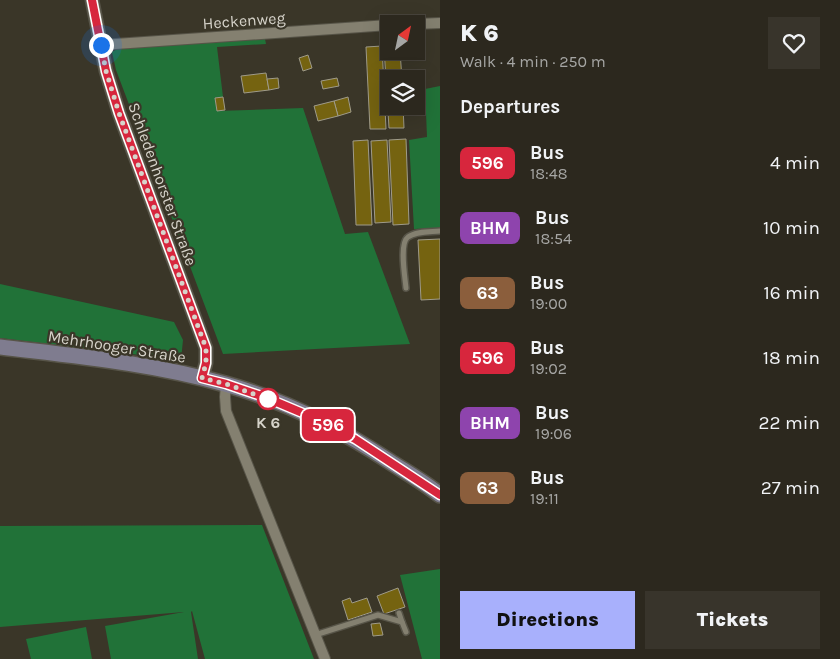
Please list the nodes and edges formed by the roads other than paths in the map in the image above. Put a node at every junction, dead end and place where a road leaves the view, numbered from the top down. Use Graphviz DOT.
graph roads {
  1 [pos="92,0"];
  2 [pos="440,23"];
  3 [pos="425,24"];
  4 [pos="380,26"];
  5 [pos="101,45"];
  6 [pos="440,231"];
  7 [pos="406,288"];
  8 [pos="0,347"];
  9 [pos="202,378"];
  10 [pos="226,384"];
  11 [pos="440,495"];
  12 [pos="399,613"];
  13 [pos="402,622"];
  14 [pos="406,632"];
  15 [pos="315,634"];
  16 [pos="325,659"];
  1 -- 5 [label="street, Schledenhorster Straße"];
  2 -- 3 [label="street"];
  4 -- 5 [label="street, Heckenweg"];
  5 -- 9 [label="street, Schledenhorster Straße"];
  6 -- 7 [label="lane"];
  8 -- 9 [label="main road, Mehrhooger Straße"];
  9 -- 10 [label="main road, Mehrhooger Straße"];
  10 -- 11 [label="main road, Mehrhooger Straße"];
  10 -- 15 [label="street"];
  12 -- 13 [label="lane"];
  13 -- 14 [label="lane"];
  13 -- 15 [label="lane"];
  15 -- 16 [label="street"];
}
